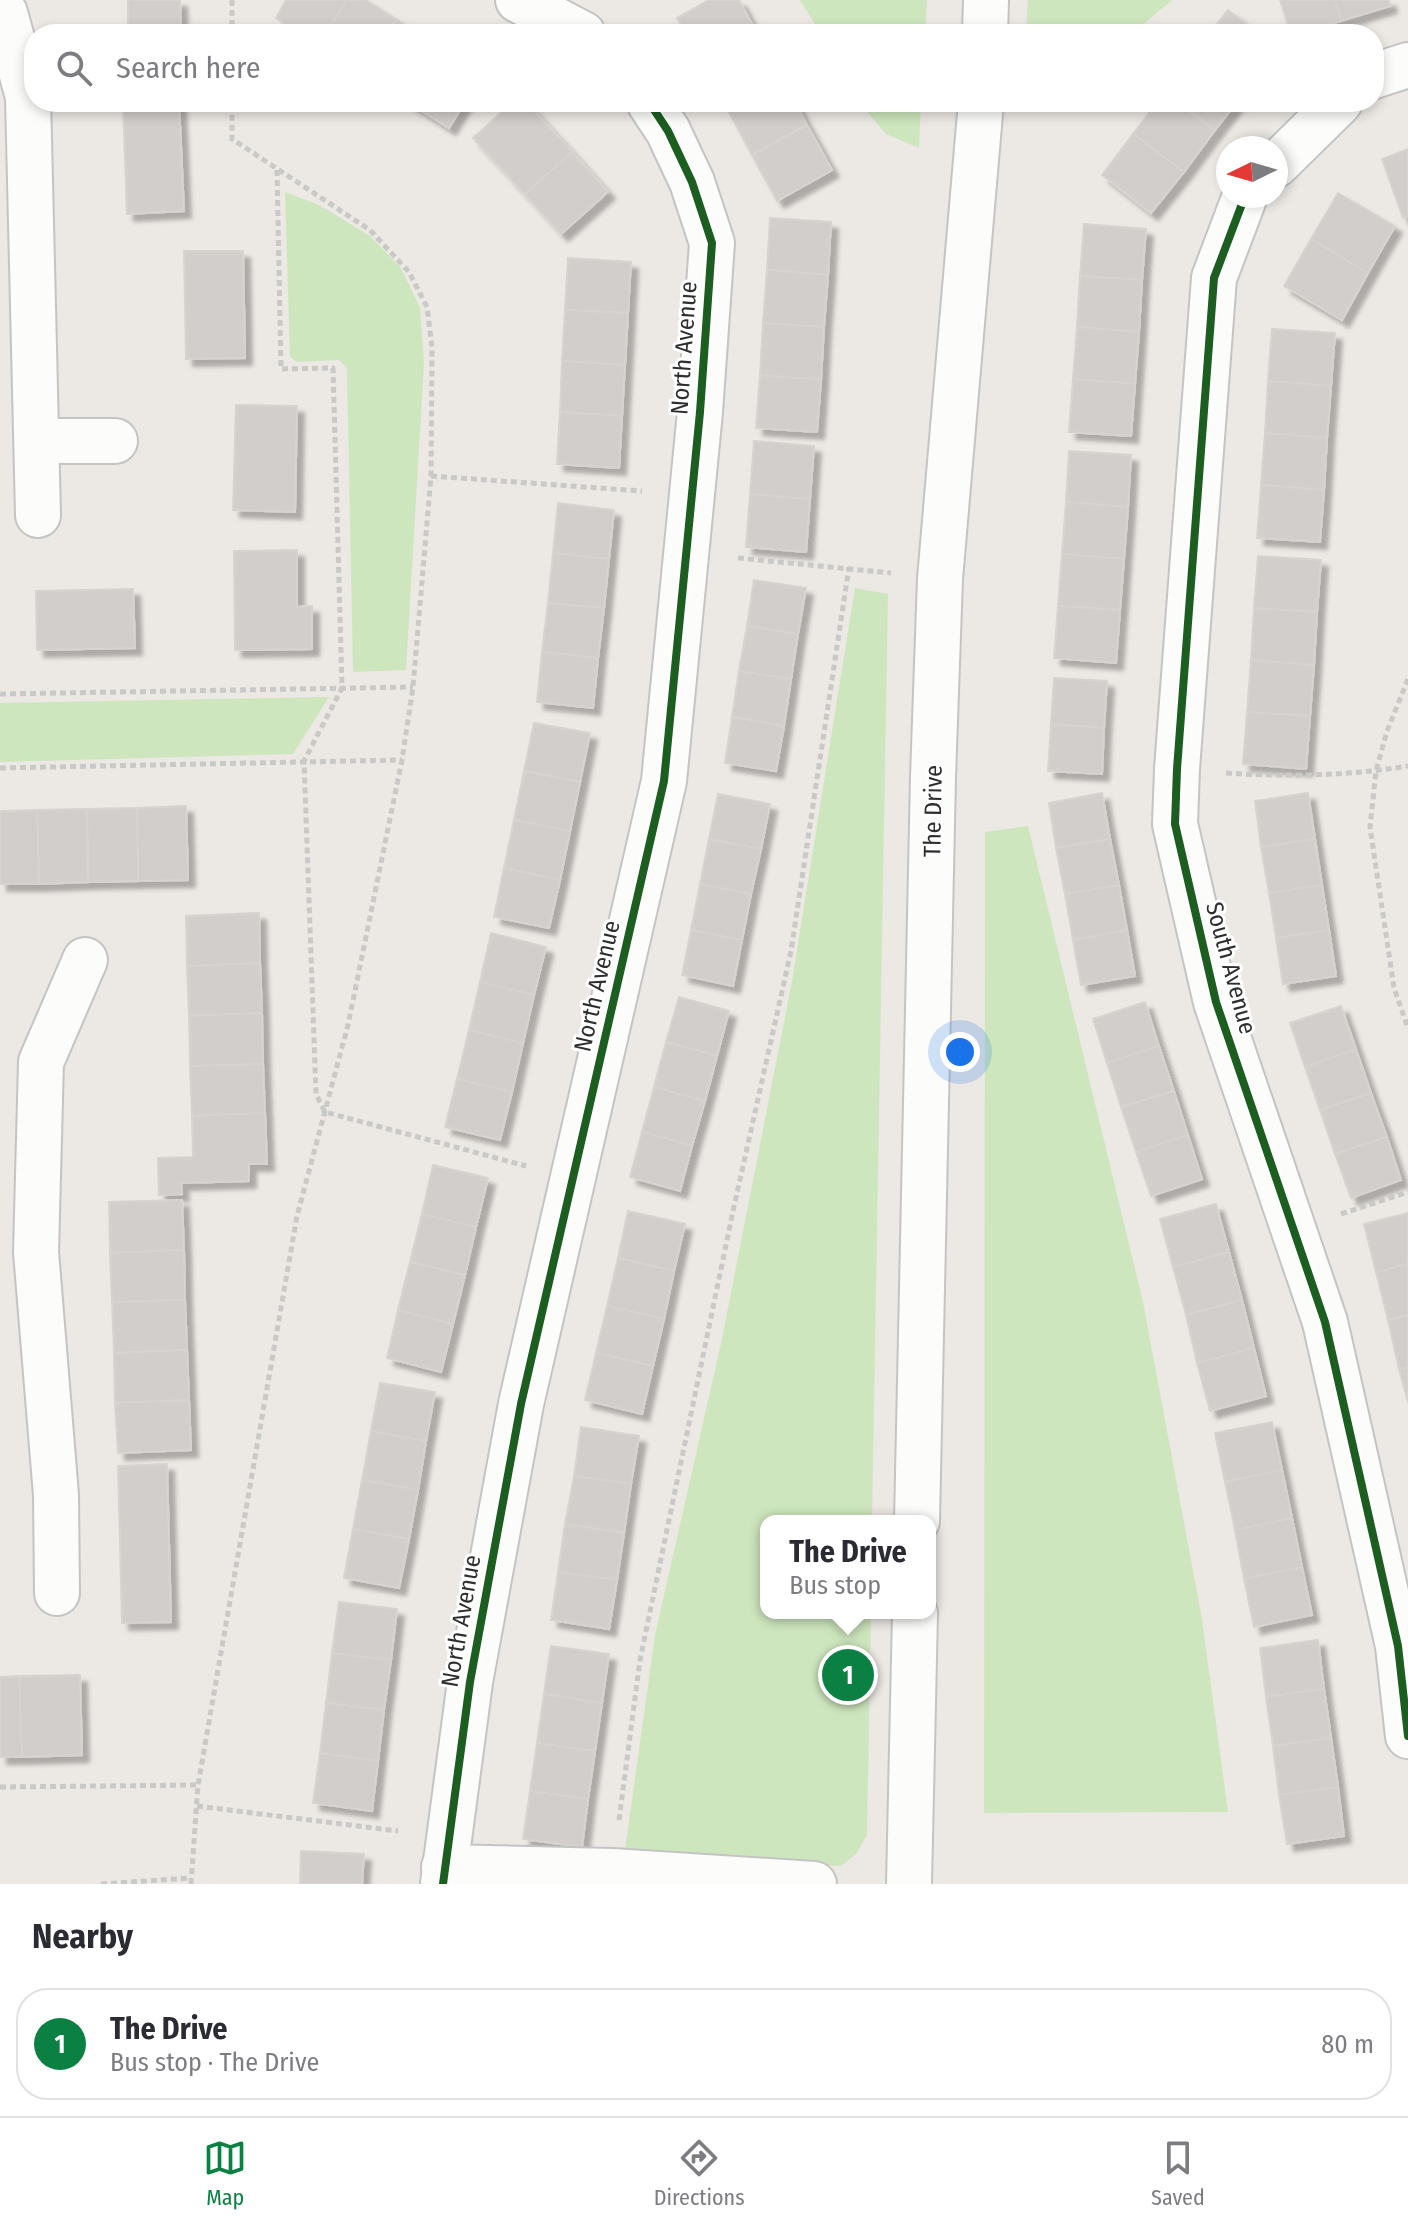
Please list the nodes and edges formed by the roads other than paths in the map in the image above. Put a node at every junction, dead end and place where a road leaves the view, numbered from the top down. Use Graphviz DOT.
graph roads {
  1 [pos="518,0"];
  2 [pos="986,0"];
  3 [pos="0,8"];
  4 [pos="564,24"];
  5 [pos="985,24"];
  6 [pos="1408,65"];
  7 [pos="1384,73"];
  8 [pos="24,82"];
  9 [pos="28,112"];
  10 [pos="656,112"];
  11 [pos="980,112"];
  12 [pos="1330,112"];
  13 [pos="1288,153"];
  14 [pos="1240,208"];
  15 [pos="39,441"];
  16 [pos="115,441"];
  17 [pos="38,515"];
  18 [pos="85,960"];
  19 [pos="18,1253"];
  20 [pos="917,1515"];
  21 [pos="57,1593"];
  22 [pos="915,1619"];
  23 [pos="1408,1736"];
  24 [pos="445,1863"];
  25 [pos="814,1884"];
  26 [pos="909,1884"];
  1 -- 4 [label="street"];
  2 -- 5 [label="street"];
  3 -- 8 [label="street"];
  6 -- 7 [label="street"];
  9 -- 15 [label="street"];
  10 -- 24 [label="street, North Avenue"];
  11 -- 20 [label="street, The Drive"];
  12 -- 13 [label="street"];
  14 -- 23 [label="street, South Avenue"];
  15 -- 16 [label="street"];
  15 -- 17 [label="street"];
  18 -- 19 [label="street"];
  19 -- 21 [label="street"];
  22 -- 26 [label="street"];
  24 -- 25 [label="street"];
}
